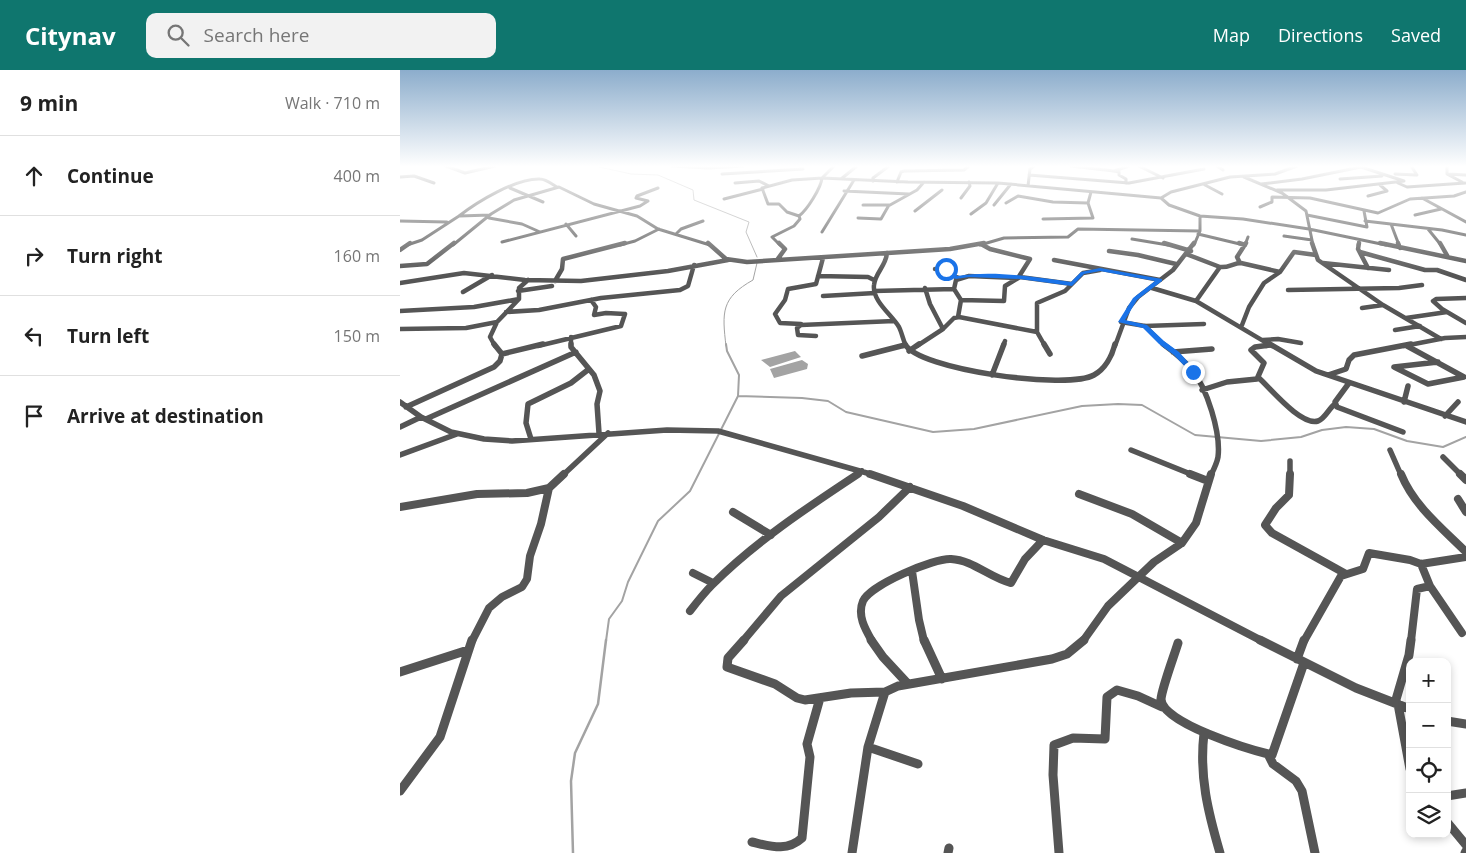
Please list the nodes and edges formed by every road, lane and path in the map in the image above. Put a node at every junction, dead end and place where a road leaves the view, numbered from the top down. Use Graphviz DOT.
graph roads {
  1 [pos="480,203"];
  2 [pos="509,203"];
  3 [pos="592,203"];
  4 [pos="646,203"];
  5 [pos="767,203"];
  6 [pos="811,203"];
  7 [pos="840,203"];
  8 [pos="894,203"];
  9 [pos="924,203"];
  10 [pos="987,203"];
  11 [pos="996,203"];
  12 [pos="1055,203"];
  13 [pos="1088,203"];
  14 [pos="1166,203"];
  15 [pos="1271,203"];
  16 [pos="1294,203"];
  17 [pos="1328,203"];
  18 [pos="1402,203"];
  19 [pos="1430,203"];
  20 [pos="889,205"];
  21 [pos="994,205"];
  22 [pos="863,206"];
  23 [pos="1260,207"];
  24 [pos="1442,209"];
  25 [pos="618,211"];
  26 [pos="915,211"];
  27 [pos="1364,211"];
  28 [pos="971,214"];
  29 [pos="1415,215"];
  30 [pos="459,216"];
  31 [pos="490,216"];
  32 [pos="799,216"];
  33 [pos="1200,216"];
  34 [pos="1308,216"];
  35 [pos="858,218"];
  36 [pos="1043,219"];
  37 [pos="400,221"];
  38 [pos="703,221"];
  39 [pos="1365,221"];
  40 [pos="448,222"];
  41 [pos="1466,222"];
  42 [pos="566,224"];
  43 [pos="1391,224"];
  44 [pos="1428,228"];
  45 [pos="659,229"];
  46 [pos="1309,229"];
  47 [pos="540,232"];
  48 [pos="822,232"];
  49 [pos="1199,232"];
  50 [pos="676,234"];
  51 [pos="1466,235"];
  52 [pos="576,236"];
  53 [pos="1284,236"];
  54 [pos="1248,237"];
  55 [pos="1132,239"];
  56 [pos="1312,240"];
  57 [pos="1359,240"];
  58 [pos="502,242"];
  59 [pos="981,244"];
  60 [pos="1245,245"];
  61 [pos="1400,248"];
  62 [pos="400,250"];
  63 [pos="1109,251"];
  64 [pos="1360,252"];
  65 [pos="887,253"];
  66 [pos="1188,253"];
  67 [pos="1316,255"];
  68 [pos="1448,257"];
  69 [pos="823,258"];
  70 [pos="728,260"];
  71 [pos="777,260"];
  72 [pos="1054,260"];
  73 [pos="1466,261"];
  74 [pos="1240,263"];
  75 [pos="1321,263"];
  76 [pos="1176,264"];
  77 [pos="694,265"];
  78 [pos="400,266"];
  79 [pos="1220,267"];
  80 [pos="1368,268"];
  81 [pos="935,269"];
  82 [pos="1100,270"];
  83 [pos="1389,270"];
  84 [pos="1280,272"];
  85 [pos="492,275"];
  86 [pos="818,276"];
  87 [pos="959,278"];
  88 [pos="1017,278"];
  89 [pos="528,280"];
  90 [pos="874,280"];
  91 [pos="1160,280"];
  92 [pos="1466,280"];
  93 [pos="555,281"];
  94 [pos="400,283"];
  95 [pos="1072,284"];
  96 [pos="1422,285"];
  97 [pos="552,286"];
  98 [pos="925,288"];
  99 [pos="1152,288"];
  100 [pos="954,289"];
  101 [pos="1359,289"];
  102 [pos="1288,290"];
  103 [pos="518,291"];
  104 [pos="463,292"];
  105 [pos="874,292"];
  106 [pos="823,296"];
  107 [pos="1466,298"];
  108 [pos="519,299"];
  109 [pos="591,300"];
  110 [pos="961,300"];
  111 [pos="1196,301"];
  112 [pos="1383,305"];
  113 [pos="1362,308"];
  114 [pos="400,310"];
  115 [pos="506,312"];
  116 [pos="1447,312"];
  117 [pos="958,317"];
  118 [pos="1406,318"];
  119 [pos="894,321"];
  120 [pos="497,322"];
  121 [pos="1121,322"];
  122 [pos="1466,323"];
  123 [pos="1204,324"];
  124 [pos="802,325"];
  125 [pos="1242,325"];
  126 [pos="1145,326"];
  127 [pos="1420,326"];
  128 [pos="400,329"];
  129 [pos="942,329"];
  130 [pos="1395,330"];
  131 [pos="1038,332"];
  132 [pos="816,336"];
  133 [pos="571,337"];
  134 [pos="1466,337"];
  135 [pos="1441,339"];
  136 [pos="1263,340"];
  137 [pos="1005,341"];
  138 [pos="1301,343"];
  139 [pos="905,345"];
  140 [pos="1270,345"];
  141 [pos="1407,346"];
  142 [pos="1212,350"];
  143 [pos="909,351"];
  144 [pos="576,352"];
  145 [pos="1174,352"];
  146 [pos="502,354"];
  147 [pos="1050,354"];
  148 [pos="862,356"];
  149 [pos="1438,362"];
  150 [pos="589,369"];
  151 [pos="992,375"];
  152 [pos="1328,375"];
  153 [pos="1465,375"];
  154 [pos="1259,378"];
  155 [pos="1349,383"];
  156 [pos="1408,386"];
  157 [pos="1202,390"];
  158 [pos="400,402"];
  159 [pos="1404,402"];
  160 [pos="1458,402"];
  161 [pos="1335,404"];
  162 [pos="406,407"];
  163 [pos="1445,416"];
  164 [pos="424,418"];
  165 [pos="1466,422"];
  166 [pos="400,427"];
  167 [pos="1403,432"];
  168 [pos="458,433"];
  169 [pos="608,433"];
  170 [pos="599,434"];
  171 [pos="531,439"];
  172 [pos="1131,450"];
  173 [pos="1390,450"];
  174 [pos="400,455"];
  175 [pos="1443,458"];
  176 [pos="1290,462"];
  177 [pos="862,471"];
  178 [pos="1466,480"];
  179 [pos="1208,482"];
  180 [pos="910,487"];
  181 [pos="549,488"];
  182 [pos="1079,494"];
  183 [pos="1458,499"];
  184 [pos="400,507"];
  185 [pos="733,512"];
  186 [pos="1466,512"];
  187 [pos="772,535"];
  188 [pos="1043,540"];
  189 [pos="1182,543"];
  190 [pos="1466,552"];
  191 [pos="1466,557"];
  192 [pos="1421,564"];
  193 [pos="912,571"];
  194 [pos="694,573"];
  195 [pos="1346,574"];
  196 [pos="1140,576"];
  197 [pos="713,583"];
  198 [pos="1430,586"];
  199 [pos="690,611"];
  200 [pos="1462,633"];
  201 [pos="1178,643"];
  202 [pos="468,650"];
  203 [pos="1301,661"];
  204 [pos="400,672"];
  205 [pos="942,679"];
  206 [pos="908,684"];
  207 [pos="885,692"];
  208 [pos="820,698"];
  209 [pos="1396,703"];
  210 [pos="1162,707"];
  211 [pos="1406,708"];
  212 [pos="1451,722"];
  213 [pos="1466,724"];
  214 [pos="1204,733"];
  215 [pos="868,747"];
  216 [pos="1406,750"];
  217 [pos="1268,754"];
  218 [pos="918,764"];
  219 [pos="400,792"];
  220 [pos="1466,793"];
  221 [pos="1451,795"];
  222 [pos="1451,827"];
  223 [pos="752,842"];
  224 [pos="1466,844"];
  225 [pos="852,853"];
  226 [pos="1059,853"];
  227 [pos="1220,853"];
  228 [pos="1315,853"];
  1 -- 30 [label="street"];
  2 -- 31 [label="street"];
  3 -- 25 [label="street"];
  4 -- 25 [label="street"];
  5 -- 32 [label="street"];
  6 -- 32 [label="street"];
  7 -- 48 [label="street"];
  8 -- 20 [label="street"];
  9 -- 26 [label="street"];
  10 -- 28 [label="street"];
  11 -- 21 [label="street"];
  12 -- 13 [label="street"];
  13 -- 36 [label="street"];
  14 -- 33 [label="street"];
  15 -- 23 [label="street"];
  16 -- 34 [label="street"];
  17 -- 27 [label="street"];
  18 -- 27 [label="street"];
  19 -- 24 [label="street"];
  20 -- 22 [label="street"];
  20 -- 35 [label="street"];
  24 -- 29 [label="street"];
  24 -- 41 [label="street"];
  25 -- 42 [label="street"];
  25 -- 45 [label="street"];
  27 -- 39 [label="street"];
  30 -- 31 [label="street"];
  30 -- 40 [label="street"];
  31 -- 47 [label="street"];
  31 -- 78 [label="street"];
  32 -- 71 [label="street"];
  33 -- 46 [label="street"];
  33 -- 49 [label="street"];
  34 -- 39 [label="street"];
  34 -- 46 [label="street"];
  37 -- 40 [label="street"];
  38 -- 50 [label="street"];
  39 -- 43 [label="street"];
  40 -- 62 [label="street"];
  42 -- 47 [label="street"];
  42 -- 52 [label="street"];
  43 -- 44 [label="street"];
  43 -- 61 [label="street"];
  44 -- 51 [label="street"];
  44 -- 68 [label="street"];
  45 -- 50 [label="street"];
  45 -- 93 [label="street"];
  46 -- 56 [label="street"];
  46 -- 57 [label="street"];
  47 -- 58 [label="street"];
  49 -- 59 [label="street"];
  49 -- 60 [label="street"];
  49 -- 66 [label="street"];
  50 -- 70 [label="street"];
  53 -- 56 [label="street"];
  54 -- 60 [label="street"];
  55 -- 66 [label="street"];
  56 -- 67 [label="street"];
  57 -- 61 [label="street"];
  57 -- 64 [label="street"];
  59 -- 65 [label="street"];
  59 -- 88 [label="street"];
  60 -- 74 [label="street"];
  61 -- 68 [label="street"];
  63 -- 76 [label="street"];
  64 -- 80 [label="street"];
  64 -- 92 [label="street"];
  65 -- 69 [label="street"];
  65 -- 90 [label="street"];
  66 -- 76 [label="street"];
  66 -- 79 [label="street"];
  67 -- 75 [label="street"];
  67 -- 84 [label="street"];
  68 -- 73 [label="street"];
  69 -- 71 [label="street"];
  69 -- 86 [label="street"];
  70 -- 71 [label="street"];
  70 -- 77 [label="street"];
  72 -- 82 [label="street"];
  74 -- 79 [label="street"];
  74 -- 84 [label="street"];
  75 -- 80 [label="street"];
  75 -- 101 [label="street"];
  76 -- 91 [label="street"];
  77 -- 93 [label="street"];
  77 -- 109 [label="street"];
  79 -- 111 [label="street"];
  80 -- 83 [label="street"];
  81 -- 87 [label="street"];
  82 -- 91 [label="street"];
  82 -- 95 [label="street"];
  84 -- 125 [label="street"];
  85 -- 89 [label="street"];
  85 -- 94 [label="street"];
  85 -- 104 [label="street"];
  86 -- 90 [label="street"];
  86 -- 124 [label="street"];
  87 -- 88 [label="street"];
  87 -- 100 [label="street"];
  88 -- 95 [label="street"];
  88 -- 110 [label="street"];
  89 -- 93 [label="street"];
  89 -- 103 [label="street"];
  90 -- 105 [label="street"];
  91 -- 99 [label="street"];
  95 -- 131 [label="street"];
  96 -- 101 [label="street"];
  97 -- 103 [label="street"];
  98 -- 100 [label="street"];
  98 -- 105 [label="street"];
  98 -- 129 [label="street"];
  99 -- 111 [label="street"];
  99 -- 121 [label="street"];
  100 -- 110 [label="street"];
  101 -- 102 [label="street"];
  101 -- 112 [label="street"];
  103 -- 108 [label="street"];
  105 -- 106 [label="street"];
  105 -- 119 [label="street"];
  107 -- 116 [label="street"];
  108 -- 114 [label="street"];
  108 -- 115 [label="street"];
  109 -- 115 [label="street"];
  109 -- 133 [label="street"];
  110 -- 117 [label="street"];
  111 -- 125 [label="street"];
  112 -- 113 [label="street"];
  112 -- 118 [label="street"];
  115 -- 120 [label="street"];
  116 -- 118 [label="street"];
  116 -- 122 [label="street"];
  117 -- 129 [label="street"];
  117 -- 131 [label="street"];
  118 -- 127 [label="street"];
  119 -- 124 [label="street"];
  119 -- 139 [label="street"];
  120 -- 128 [label="street"];
  120 -- 146 [label="street"];
  121 -- 126 [label="street"];
  121 -- 151 [label="street"];
  123 -- 126 [label="street"];
  124 -- 132 [label="street"];
  125 -- 136 [label="street"];
  126 -- 145 [label="street"];
  127 -- 130 [label="street"];
  127 -- 135 [label="street"];
  129 -- 143 [label="street"];
  131 -- 147 [label="street"];
  133 -- 144 [label="street"];
  133 -- 146 [label="street"];
  134 -- 135 [label="street"];
  135 -- 141 [label="street"];
  136 -- 138 [label="street"];
  136 -- 140 [label="street"];
  137 -- 151 [label="street"];
  139 -- 143 [label="street"];
  139 -- 148 [label="street"];
  140 -- 152 [label="street"];
  140 -- 154 [label="street"];
  141 -- 149 [label="street"];
  141 -- 152 [label="street"];
  142 -- 145 [label="street"];
  143 -- 151 [label="street"];
  144 -- 150 [label="street"];
  144 -- 164 [label="street"];
  145 -- 157 [label="street"];
  146 -- 162 [label="street"];
  149 -- 153 [label="street"];
  149 -- 153 [label="street"];
  150 -- 170 [label="street"];
  150 -- 171 [label="street"];
  152 -- 155 [label="street"];
  154 -- 157 [label="street"];
  154 -- 161 [label="street"];
  155 -- 159 [label="street"];
  155 -- 161 [label="street"];
  156 -- 159 [label="street"];
  157 -- 179 [label="street"];
  158 -- 162 [label="street"];
  159 -- 163 [label="street"];
  160 -- 163 [label="street"];
  161 -- 167 [label="street"];
  162 -- 164 [label="street"];
  163 -- 165 [label="street"];
  164 -- 166 [label="street"];
  164 -- 168 [label="street"];
  168 -- 171 [label="street"];
  168 -- 174 [label="street"];
  169 -- 170 [label="street"];
  169 -- 177 [label="street"];
  169 -- 181 [label="street"];
  170 -- 171 [label="street"];
  172 -- 179 [label="street"];
  173 -- 190 [label="street"];
  175 -- 178 [label="street"];
  176 -- 195 [label="street"];
  177 -- 180 [label="street"];
  177 -- 187 [label="street"];
  179 -- 189 [label="street"];
  180 -- 188 [label="street"];
  180 -- 208 [label="street"];
  181 -- 184 [label="street"];
  181 -- 202 [label="street"];
  182 -- 189 [label="street"];
  183 -- 186 [label="street"];
  185 -- 187 [label="street"];
  187 -- 197 [label="street"];
  188 -- 193 [label="street"];
  188 -- 196 [label="street"];
  189 -- 196 [label="street"];
  191 -- 192 [label="street"];
  192 -- 195 [label="street"];
  192 -- 198 [label="street"];
  193 -- 205 [label="street"];
  193 -- 206 [label="street"];
  194 -- 197 [label="street"];
  195 -- 203 [label="street"];
  196 -- 203 [label="street"];
  196 -- 205 [label="street"];
  197 -- 199 [label="street"];
  198 -- 200 [label="street"];
  198 -- 209 [label="street"];
  201 -- 210 [label="street"];
  202 -- 204 [label="street"];
  202 -- 219 [label="street"];
  203 -- 209 [label="street"];
  203 -- 217 [label="street"];
  205 -- 206 [label="street"];
  206 -- 207 [label="street"];
  207 -- 208 [label="street"];
  207 -- 215 [label="street"];
  208 -- 223 [label="street"];
  209 -- 211 [label="street"];
  209 -- 216 [label="street"];
  210 -- 214 [label="street"];
  210 -- 226 [label="street"];
  212 -- 213 [label="street"];
  214 -- 217 [label="street"];
  214 -- 227 [label="street"];
  215 -- 218 [label="street"];
  215 -- 225 [label="street"];
  217 -- 228 [label="street"];
  220 -- 221 [label="street"];
  222 -- 224 [label="street"];
}
